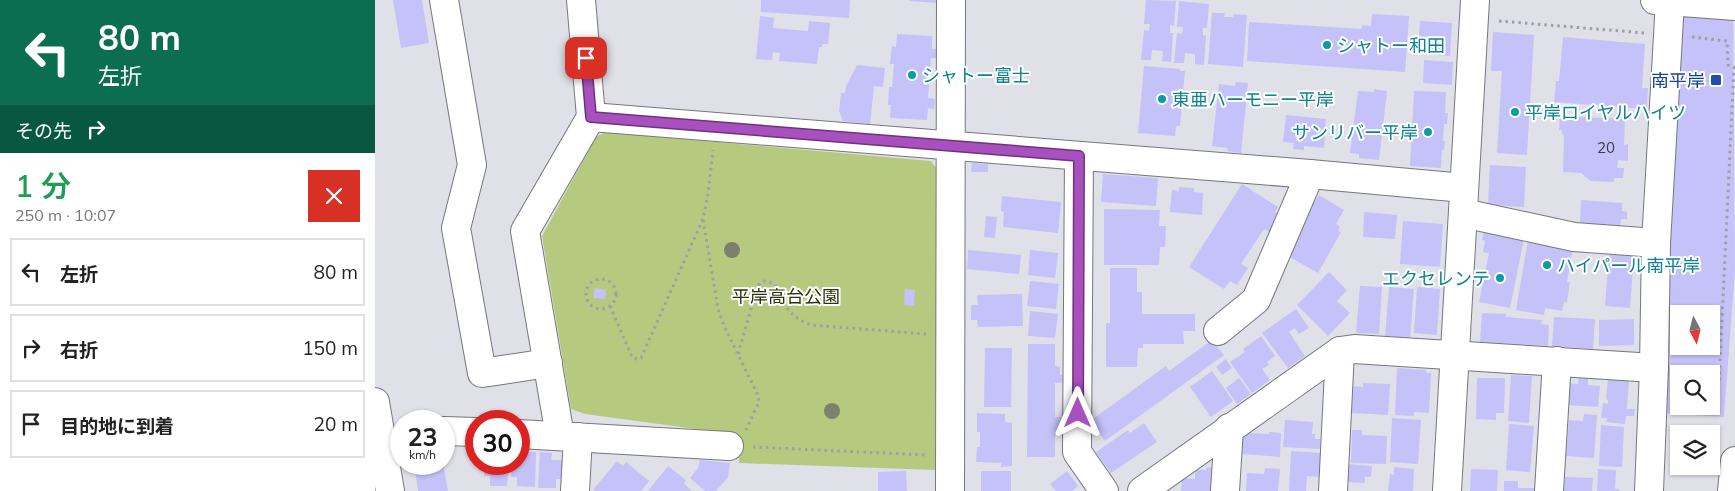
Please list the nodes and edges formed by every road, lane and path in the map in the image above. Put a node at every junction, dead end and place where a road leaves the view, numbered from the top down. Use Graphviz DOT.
graph roads {
  1 [pos="444,0"];
  2 [pos="581,0"];
  3 [pos="951,0"];
  4 [pos="1662,1"];
  5 [pos="1735,6"];
  6 [pos="1475,8"];
  7 [pos="1669,35"];
  8 [pos="591,117"];
  9 [pos="951,146"];
  10 [pos="713,149"];
  11 [pos="1079,156"];
  12 [pos="1310,174"];
  13 [pos="1464,200"];
  14 [pos="703,219"];
  15 [pos="1656,242"];
  16 [pos="610,306"];
  17 [pos="1218,331"];
  18 [pos="929,334"];
  19 [pos="1340,351"];
  20 [pos="738,354"];
  21 [pos="1455,354"];
  22 [pos="1557,361"];
  23 [pos="547,363"];
  24 [pos="1720,365"];
  25 [pos="1654,368"];
  26 [pos="385,419"];
  27 [pos="1229,428"];
  28 [pos="530,435"];
  29 [pos="569,437"];
  30 [pos="740,444"];
  31 [pos="928,455"];
  32 [pos="1735,461"];
  33 [pos="390,491"];
  34 [pos="575,491"];
  35 [pos="950,491"];
  36 [pos="1104,491"];
  37 [pos="1142,491"];
  38 [pos="1225,491"];
  39 [pos="1333,491"];
  40 [pos="1447,491"];
  41 [pos="1549,491"];
  42 [pos="1649,491"];
  43 [pos="1732,491"];
  1 -- 23 [label="street"];
  2 -- 8 [label="street"];
  3 -- 9 [label="street"];
  4 -- 5 [label="street"];
  4 -- 7 [label="street"];
  6 -- 7 [label="path"];
  6 -- 13 [label="street"];
  7 -- 15 [label="street"];
  7 -- 24 [label="path"];
  8 -- 9 [label="street"];
  8 -- 23 [label="street"];
  9 -- 11 [label="street"];
  9 -- 35 [label="street"];
  10 -- 14 [label="path"];
  11 -- 12 [label="street"];
  11 -- 36 [label="street"];
  12 -- 13 [label="street"];
  12 -- 17 [label="street"];
  13 -- 15 [label="street"];
  13 -- 21 [label="street"];
  14 -- 16 [label="path"];
  14 -- 20 [label="path"];
  15 -- 25 [label="street"];
  16 -- 16 [label="path"];
  18 -- 20 [label="path"];
  19 -- 21 [label="street"];
  19 -- 27 [label="street"];
  19 -- 39 [label="street"];
  20 -- 30 [label="path"];
  21 -- 22 [label="street"];
  21 -- 40 [label="street"];
  22 -- 25 [label="street"];
  22 -- 41 [label="street"];
  23 -- 29 [label="street"];
  25 -- 42 [label="street"];
  26 -- 33 [label="street"];
  27 -- 37 [label="street"];
  27 -- 38 [label="street"];
  28 -- 29 [label="street"];
  29 -- 30 [label="street"];
  29 -- 34 [label="street"];
  30 -- 31 [label="path"];
  32 -- 43 [label="street"];
}
